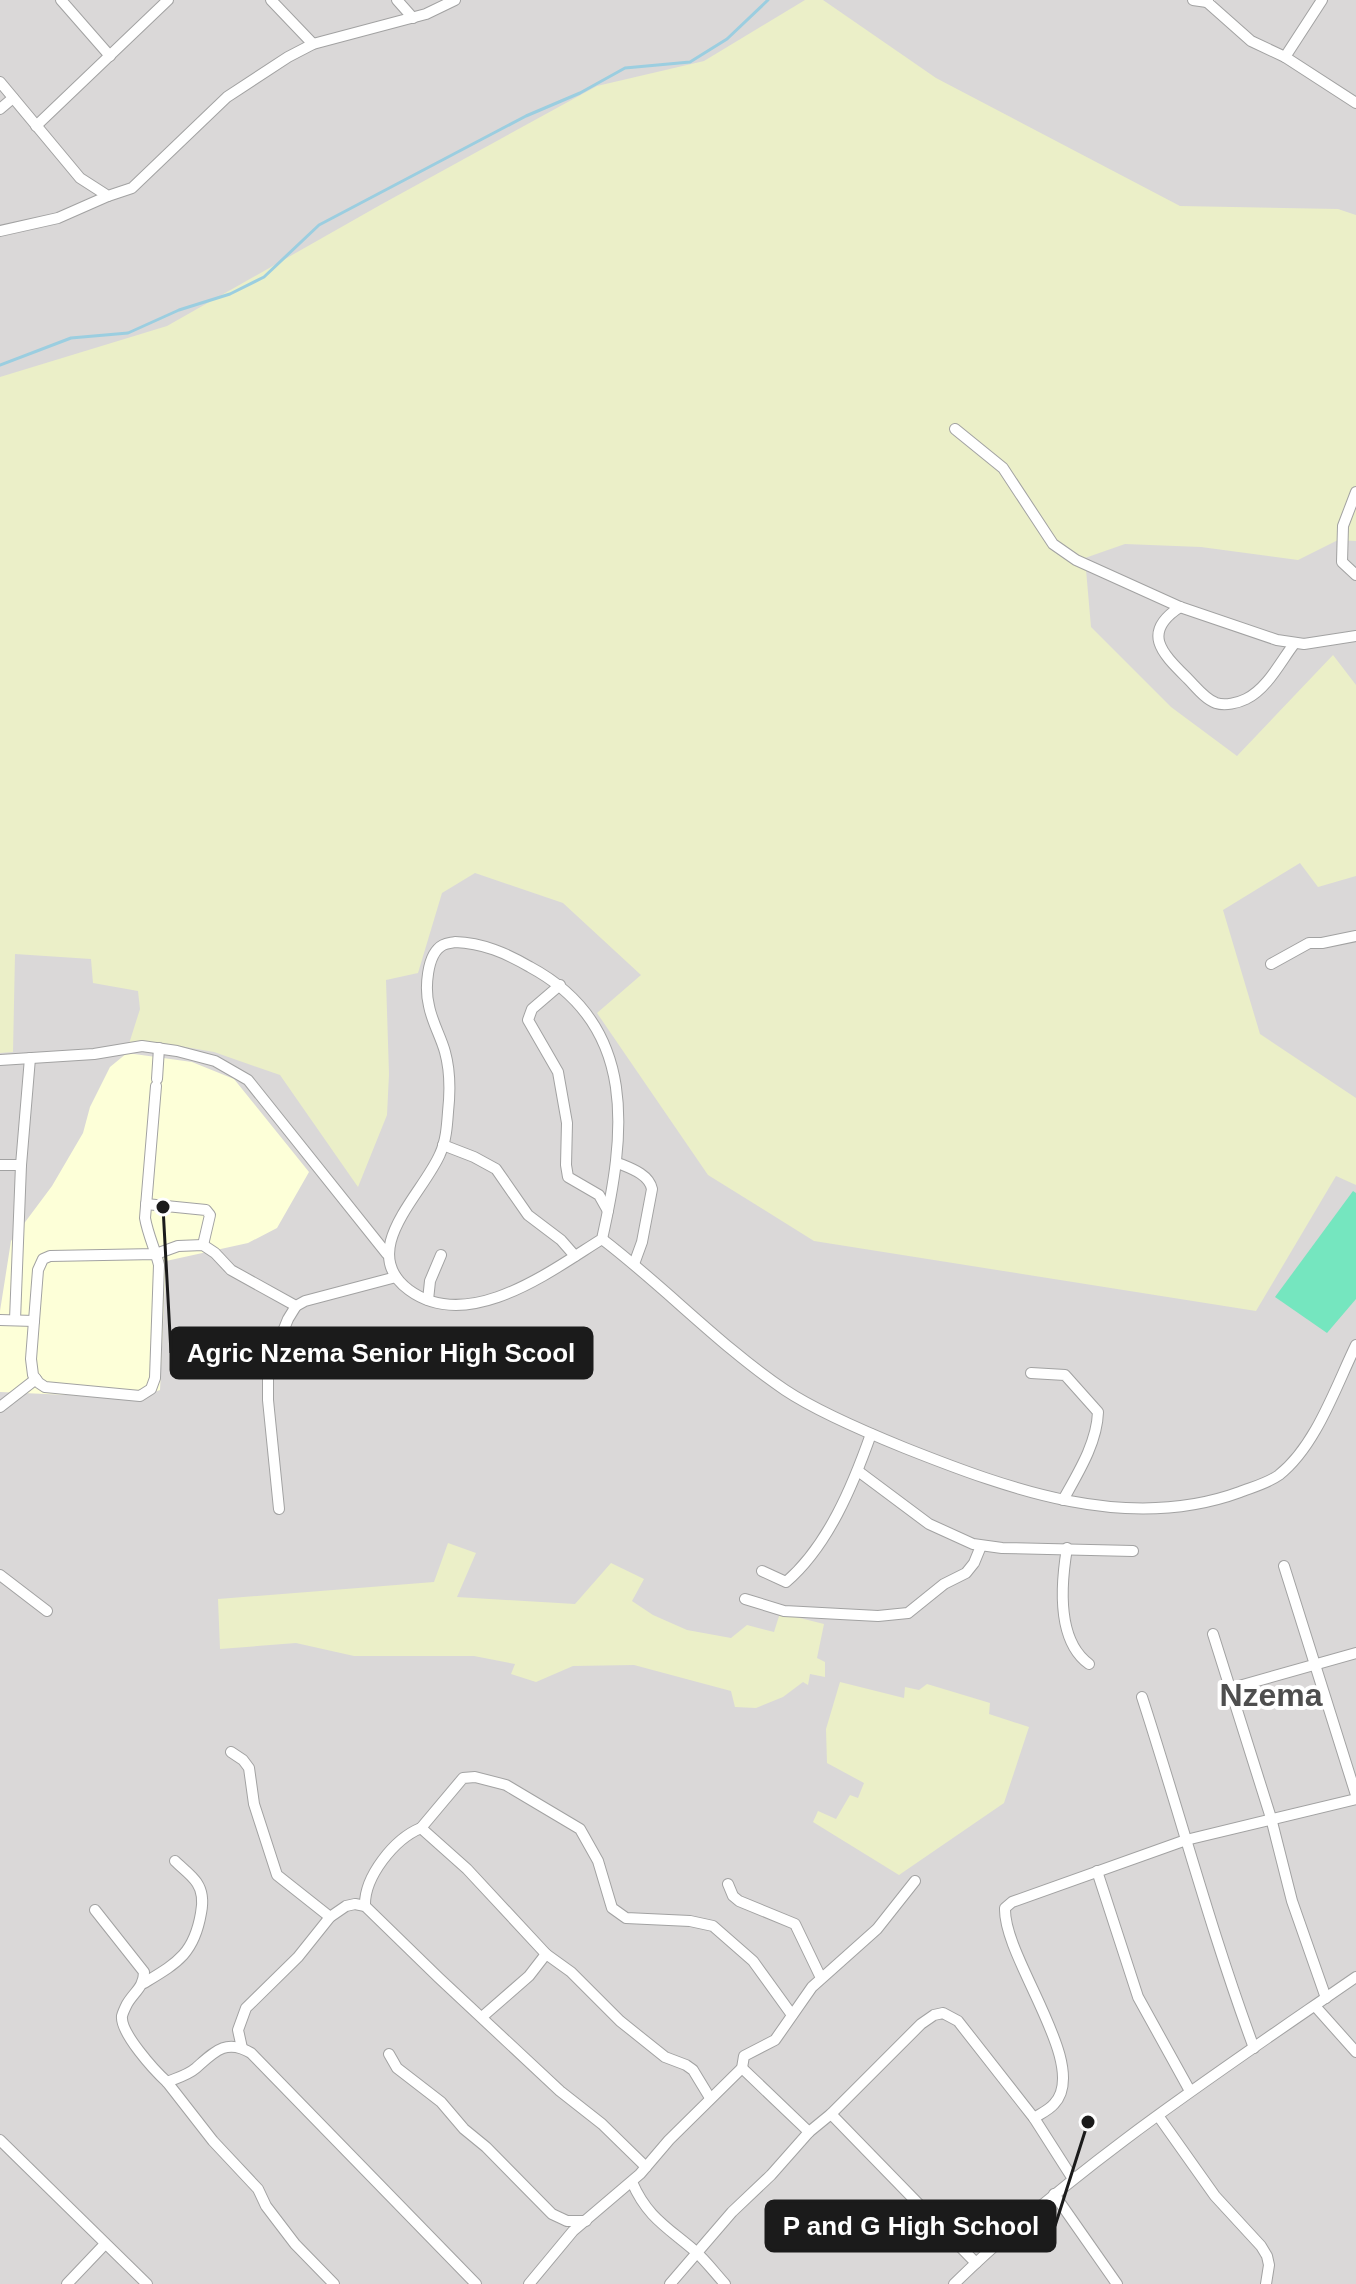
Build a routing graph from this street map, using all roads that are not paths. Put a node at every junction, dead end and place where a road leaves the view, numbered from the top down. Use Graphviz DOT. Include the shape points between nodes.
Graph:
graph roads {
  1 [pos="61,0"];
  2 [pos="168,0"];
  3 [pos="271,0"];
  4 [pos="397,0"];
  5 [pos="455,0"];
  6 [pos="1193,0"];
  7 [pos="1322,0"];
  8 [pos="1207,1"];
  9 [pos="413,18"];
  10 [pos="313,44"];
  11 [pos="110,56"];
  12 [pos="1285,57"];
  13 [pos="0,82"];
  14 [pos="13,98"];
  15 [pos="1356,103"];
  16 [pos="0,109"];
  17 [pos="36,126"];
  18 [pos="108,196"];
  19 [pos="0,231"];
  20 [pos="955,429"];
  21 [pos="1356,492"];
  22 [pos="1356,575"];
  23 [pos="1180,607"];
  24 [pos="1356,636"];
  25 [pos="1294,644"];
  26 [pos="1356,936"];
  27 [pos="1271,964"];
  28 [pos="560,985"];
  29 [pos="159,1048"];
  30 [pos="30,1058"];
  31 [pos="0,1060"];
  32 [pos="443,1145"];
  33 [pos="618,1163"];
  34 [pos="0,1165"];
  35 [pos="21,1165"];
  36 [pos="146,1204"];
  37 [pos="608,1211"];
  38 [pos="602,1239"];
  39 [pos="203,1245"];
  40 [pos="156,1254"];
  41 [pos="387,1254"];
  42 [pos="441,1255"];
  43 [pos="575,1256"];
  44 [pos="634,1264"];
  45 [pos="396,1277"];
  46 [pos="428,1300"];
  47 [pos="296,1306"];
  48 [pos="0,1320"];
  49 [pos="15,1320"];
  50 [pos="34,1321"];
  51 [pos="1356,1345"];
  52 [pos="1343,1371"];
  53 [pos="1031,1373"];
  54 [pos="1356,1373"];
  55 [pos="36,1379"];
  56 [pos="0,1407"];
  57 [pos="871,1434"];
  58 [pos="858,1471"];
  59 [pos="1063,1500"];
  60 [pos="279,1509"];
  61 [pos="981,1546"];
  62 [pos="1067,1548"];
  63 [pos="1133,1551"];
  64 [pos="1284,1566"];
  65 [pos="762,1571"];
  66 [pos="0,1575"];
  67 [pos="745,1599"];
  68 [pos="47,1611"];
  69 [pos="1213,1634"];
  70 [pos="1356,1653"];
  71 [pos="1089,1664"];
  72 [pos="1316,1665"];
  73 [pos="1232,1688"];
  74 [pos="1142,1697"];
  75 [pos="231,1752"];
  76 [pos="1356,1797"];
  77 [pos="1271,1818"];
  78 [pos="421,1828"];
  79 [pos="1186,1840"];
  80 [pos="175,1861"];
  81 [pos="1097,1871"];
  82 [pos="915,1881"];
  83 [pos="728,1884"];
  84 [pos="365,1906"];
  85 [pos="95,1910"];
  86 [pos="330,1917"];
  87 [pos="546,1954"];
  88 [pos="1356,1977"];
  89 [pos="821,1978"];
  90 [pos="144,1983"];
  91 [pos="1326,1998"];
  92 [pos="1315,2006"];
  93 [pos="792,2015"];
  94 [pos="482,2017"];
  95 [pos="242,2048"];
  96 [pos="1254,2048"];
  97 [pos="1356,2052"];
  98 [pos="389,2054"];
  99 [pos="742,2068"];
  100 [pos="167,2082"];
  101 [pos="1190,2091"];
  102 [pos="710,2098"];
  103 [pos="831,2114"];
  104 [pos="1159,2117"];
  105 [pos="1034,2118"];
  106 [pos="809,2132"];
  107 [pos="0,2140"];
  108 [pos="646,2167"];
  109 [pos="1073,2179"];
  110 [pos="632,2182"];
  111 [pos="1054,2194"];
  112 [pos="586,2221"];
  113 [pos="105,2244"];
  114 [pos="696,2252"];
  115 [pos="976,2263"];
  116 [pos="67,2284"];
  117 [pos="147,2284"];
  118 [pos="334,2284"];
  119 [pos="476,2284"];
  120 [pos="529,2284"];
  121 [pos="670,2284"];
  122 [pos="725,2284"];
  123 [pos="954,2284"];
  124 [pos="1117,2284"];
  125 [pos="1266,2284"];
  1 -- 11 [label="street"];
  2 -- 11 [label="street"];
  3 -- 10 [label="street"];
  4 -- 9 [label="street"];
  5 -- 9 [label="street"];
  6 -- 8 [label="street"];
  7 -- 12 [label="street"];
  8 -- 12 [label="street" via="1251,41"];
  9 -- 10 [label="street"];
  10 -- 18 [label="street" via="227,97 132,188"];
  11 -- 17 [label="street"];
  12 -- 15 [label="street"];
  13 -- 14 [label="street"];
  14 -- 16 [label="street"];
  14 -- 17 [label="street"];
  17 -- 18 [label="street" via="80,178"];
  18 -- 19 [label="street" via="58,218"];
  20 -- 23 [label="street" via="1003,468 1053,544 1076,560"];
  21 -- 22 [label="street" via="1343,526 1342,562"];
  23 -- 25 [label="street"];
  23 -- 25 [label="street" via="1160,628 1158,643 1208,699 1220,704 1248,699"];
  24 -- 25 [label="street"];
  26 -- 27 [label="street" via="1309,943"];
  28 -- 32 [label="street" via="503,952 474,943 442,945 433,955 428,1005 445,1053 449,1100"];
  28 -- 33 [label="street" via="606,1049 619,1105"];
  28 -- 37 [label="street" via="532,1009 528,1020 558,1072 567,1123 568,1177 599,1195"];
  29 -- 30 [label="street"];
  29 -- 36 [label="street"];
  29 -- 41 [label="street" via="215,1061 248,1080"];
  30 -- 31 [label="street"];
  30 -- 35 [label="street"];
  32 -- 41 [label="street"];
  32 -- 43 [label="street" via="496,1169 528,1215"];
  33 -- 37 [label="street"];
  33 -- 44 [label="street" via="651,1183"];
  34 -- 35 [label="street"];
  35 -- 49 [label="street"];
  36 -- 39 [label="street" via="206,1210 210,1215"];
  36 -- 40 [label="street"];
  37 -- 38 [label="street"];
  38 -- 43 [label="street"];
  38 -- 44 [label="street"];
  39 -- 40 [label="street"];
  39 -- 47 [label="street" via="231,1270"];
  40 -- 50 [label="street" via="43,1259"];
  40 -- 55 [label="street" via="151,1389 140,1396 45,1387"];
  41 -- 45 [label="street"];
  42 -- 46 [label="street"];
  43 -- 46 [label="street" via="523,1288 486,1303"];
  44 -- 57 [label="street" via="786,1391"];
  45 -- 46 [label="street"];
  45 -- 47 [label="street"];
  47 -- 60 [label="street" via="268,1368"];
  48 -- 49 [label="street"];
  49 -- 50 [label="street"];
  50 -- 55 [label="street" via="31,1359"];
  51 -- 52 [label="street"];
  52 -- 54 [label="street"];
  52 -- 59 [label="street" via="1306,1446 1276,1477 1226,1497 1142,1510"];
  53 -- 59 [label="street" via="1065,1375 1098,1412 1083,1463"];
  55 -- 56 [label="street"];
  57 -- 58 [label="street"];
  57 -- 59 [label="street" via="1006,1485"];
  58 -- 61 [label="street" via="929,1524"];
  58 -- 65 [label="street" via="797,1573 786,1582"];
  61 -- 62 [label="street"];
  61 -- 67 [label="street" via="966,1573 908,1613 784,1611"];
  62 -- 63 [label="street"];
  62 -- 71 [label="street" via="1064,1614 1077,1655"];
  64 -- 72 [label="street"];
  66 -- 68 [label="street"];
  69 -- 73 [label="street"];
  70 -- 72 [label="street"];
  72 -- 73 [label="street"];
  72 -- 76 [label="street"];
  73 -- 77 [label="street"];
  74 -- 79 [label="street"];
  75 -- 86 [label="street" via="249,1768 254,1804 277,1875"];
  76 -- 77 [label="street"];
  77 -- 79 [label="street"];
  77 -- 91 [label="street" via="1292,1901"];
  78 -- 84 [label="street" via="375,1871"];
  78 -- 87 [label="street"];
  78 -- 93 [label="street" via="463,1778 506,1785 580,1829 598,1861 612,1908 626,1918 713,1926 753,1961"];
  79 -- 81 [label="street"];
  79 -- 96 [label="street"];
  80 -- 90 [label="street" via="202,1893 196,1938 171,1967"];
  81 -- 101 [label="street" via="1138,1997"];
  81 -- 105 [label="street" via="1019,1897 1005,1908 1008,1937 1063,2065 1055,2104"];
  82 -- 89 [label="street" via="877,1929"];
  83 -- 89 [label="street" via="739,1901 795,1924"];
  84 -- 86 [label="street" via="346,1906"];
  84 -- 94 [label="street"];
  85 -- 90 [label="street" via="140,1965"];
  86 -- 95 [label="street" via="246,2008 238,2030"];
  87 -- 94 [label="street"];
  87 -- 102 [label="street" via="665,2057 693,2070"];
  88 -- 91 [label="street"];
  89 -- 93 [label="street"];
  90 -- 100 [label="street" via="128,2002 124,2027"];
  91 -- 92 [label="street"];
  92 -- 96 [label="street"];
  92 -- 97 [label="street"];
  93 -- 99 [label="street" via="775,2040 744,2056"];
  94 -- 108 [label="street"];
  95 -- 100 [label="street" via="219,2048 194,2070"];
  95 -- 119 [label="street"];
  96 -- 101 [label="street"];
  98 -- 112 [label="street" via="397,2068 441,2102 543,2207 567,2221"];
  99 -- 102 [label="street"];
  99 -- 106 [label="street"];
  100 -- 118 [label="street" via="258,2189 295,2244"];
  101 -- 104 [label="street"];
  102 -- 108 [label="street"];
  103 -- 105 [label="street" via="921,2024 943,2013 958,2021"];
  103 -- 106 [label="street"];
  103 -- 115 [label="street"];
  104 -- 109 [label="street"];
  104 -- 125 [label="street" via="1215,2196 1261,2246 1269,2265"];
  105 -- 109 [label="street"];
  106 -- 114 [label="street"];
  107 -- 113 [label="street"];
  108 -- 110 [label="street"];
  109 -- 111 [label="street"];
  110 -- 112 [label="street"];
  110 -- 114 [label="street" via="654,2219"];
  111 -- 115 [label="street"];
  111 -- 124 [label="street"];
  112 -- 120 [label="street"];
  113 -- 116 [label="street"];
  113 -- 117 [label="street"];
  114 -- 121 [label="street"];
  114 -- 122 [label="street"];
  115 -- 123 [label="street"];
}
